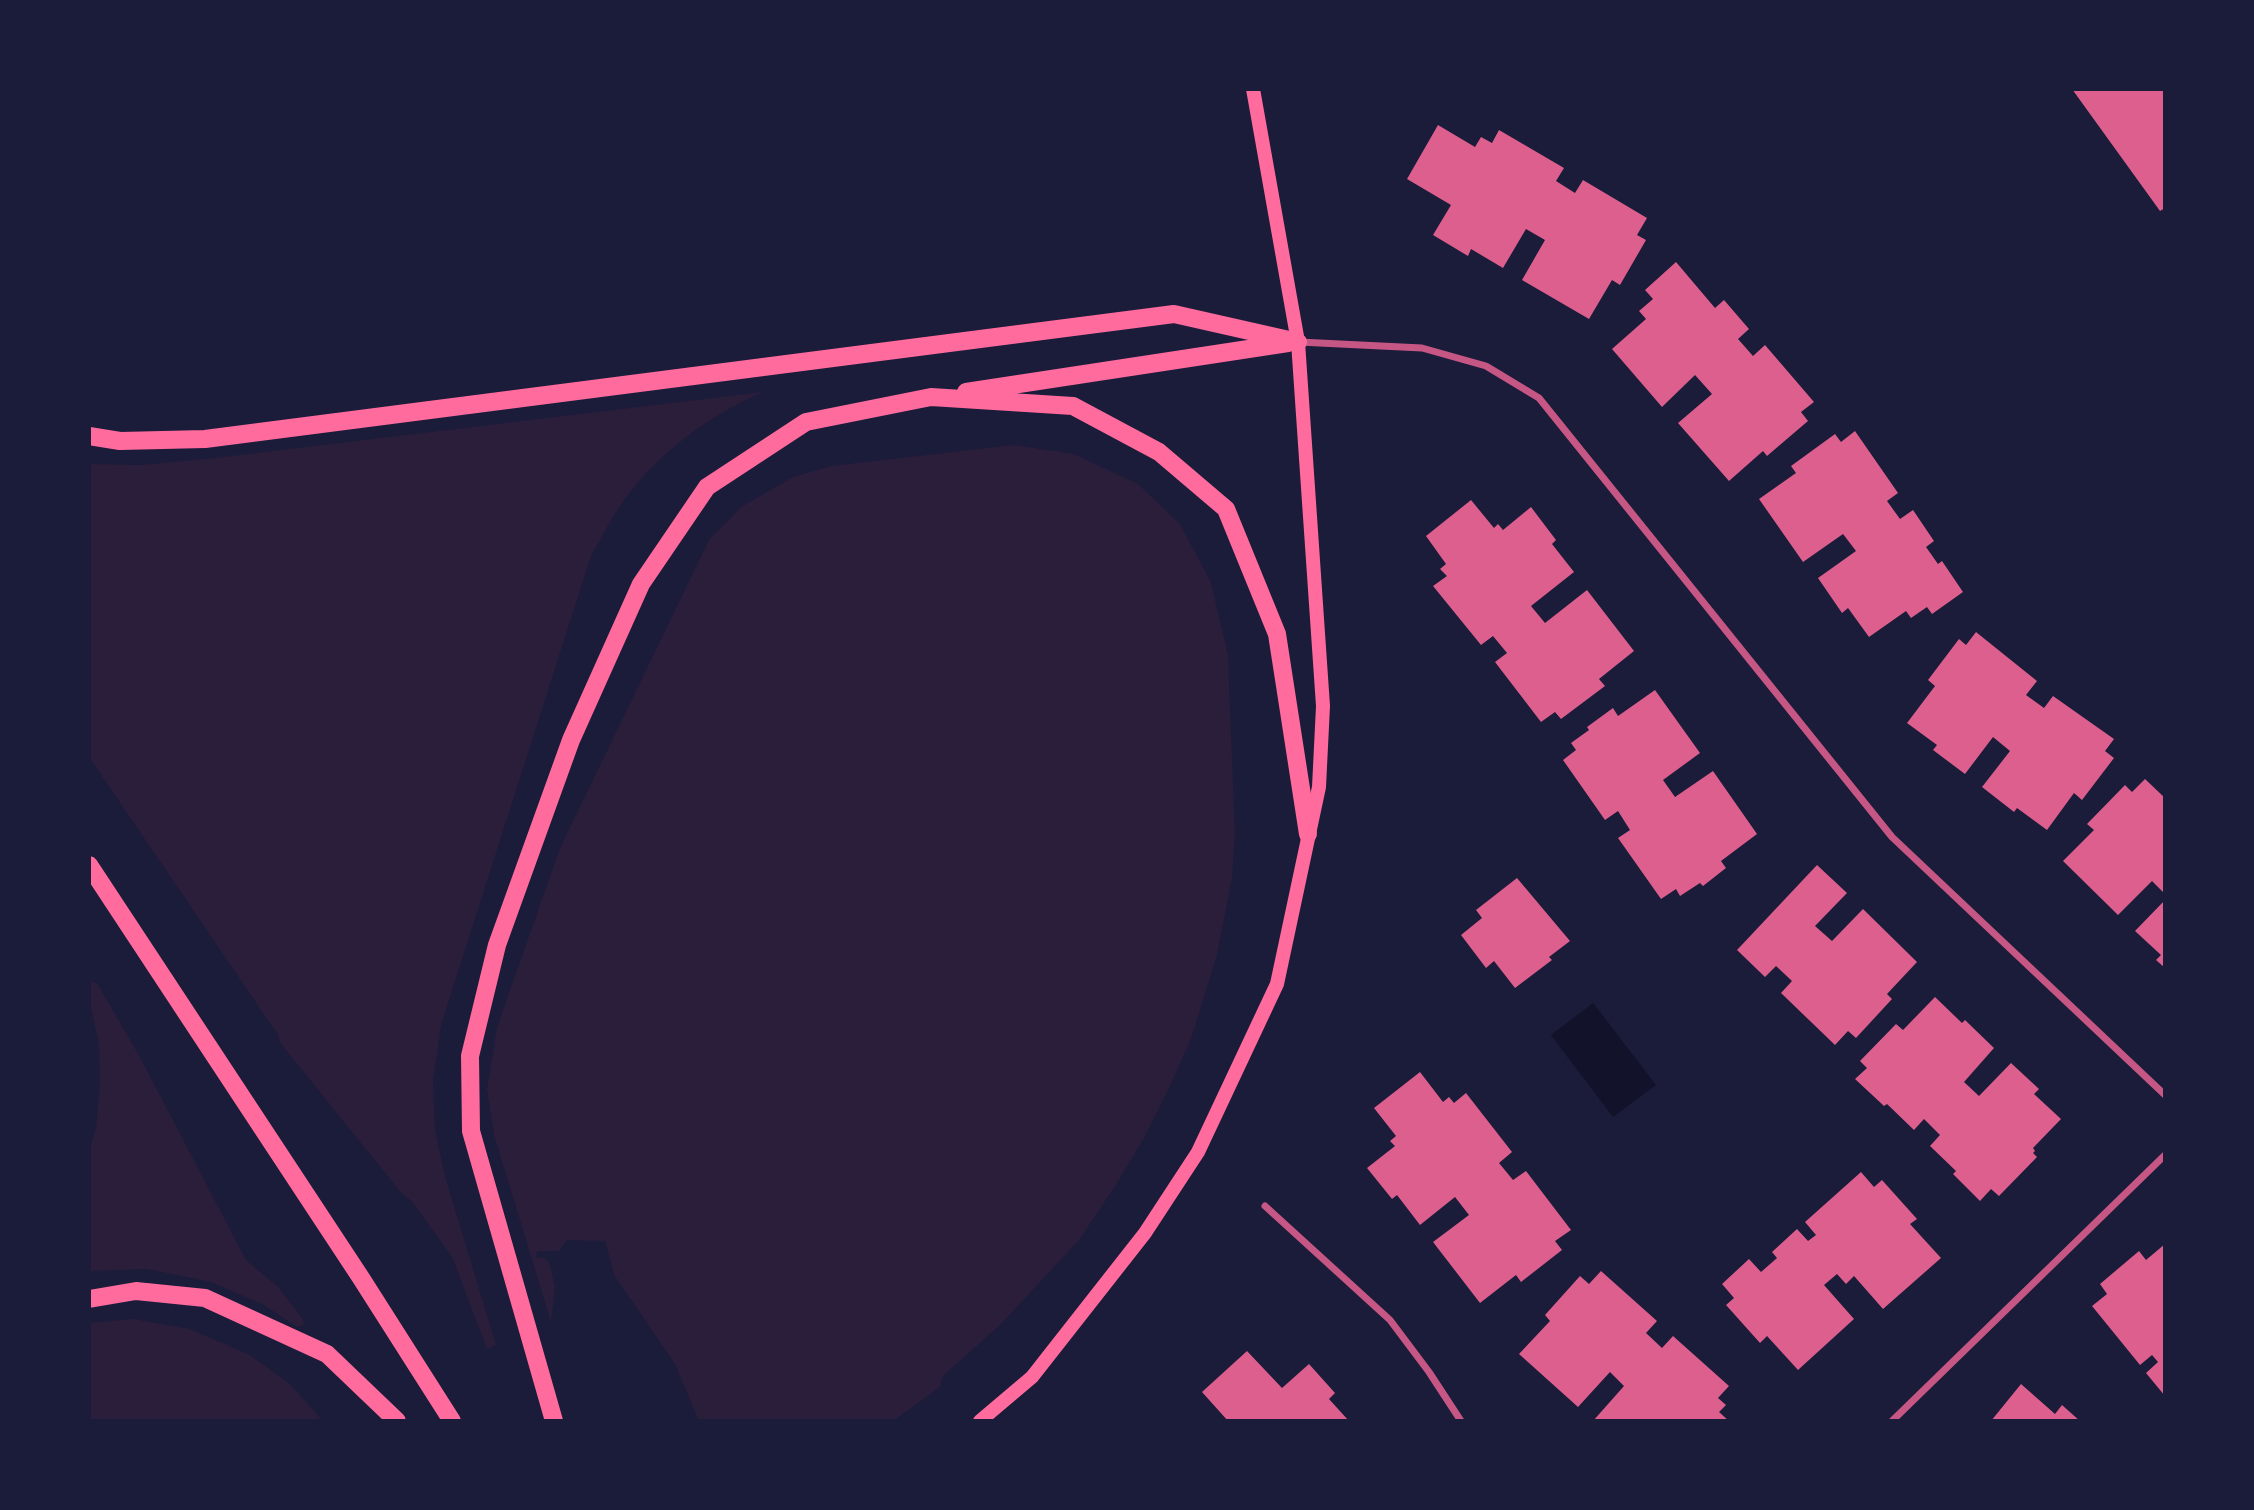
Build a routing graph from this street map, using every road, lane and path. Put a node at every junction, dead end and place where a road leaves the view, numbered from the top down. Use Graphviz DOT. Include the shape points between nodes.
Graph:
graph roads {
  1 [pos="1253,89"];
  2 [pos="1298,342"];
  3 [pos="931,397"];
  4 [pos="89,436"];
  5 [pos="1308,834"];
  6 [pos="89,865"];
  7 [pos="2165,1095"];
  8 [pos="2165,1155"];
  9 [pos="1265,1206"];
  10 [pos="89,1299"];
  11 [pos="397,1421"];
  12 [pos="452,1421"];
  13 [pos="554,1421"];
  14 [pos="980,1421"];
  15 [pos="1461,1421"];
  16 [pos="1892,1421"];
  1 -- 2 [label="main road"];
  2 -- 3 [label="main road"];
  2 -- 4 [label="main road" via="1174,314 205,439 120,441"];
  2 -- 5 [label="main road" via="1324,706 1319,787"];
  2 -- 7 [label="street" via="1422,348 1486,366 1539,398 1892,837"];
  3 -- 5 [label="main road" via="1073,406 1159,452 1226,509 1277,634"];
  3 -- 13 [label="main road" via="806,422 707,487 641,584 562,766 497,945 470,1056 471,1131"];
  5 -- 14 [label="main road" via="1277,984 1198,1152 1145,1233 1032,1377"];
  6 -- 12 [label="main road"];
  8 -- 16 [label="street"];
  9 -- 15 [label="street" via="1390,1320"];
  10 -- 11 [label="main road" via="136,1291 205,1298 327,1354"];
}
